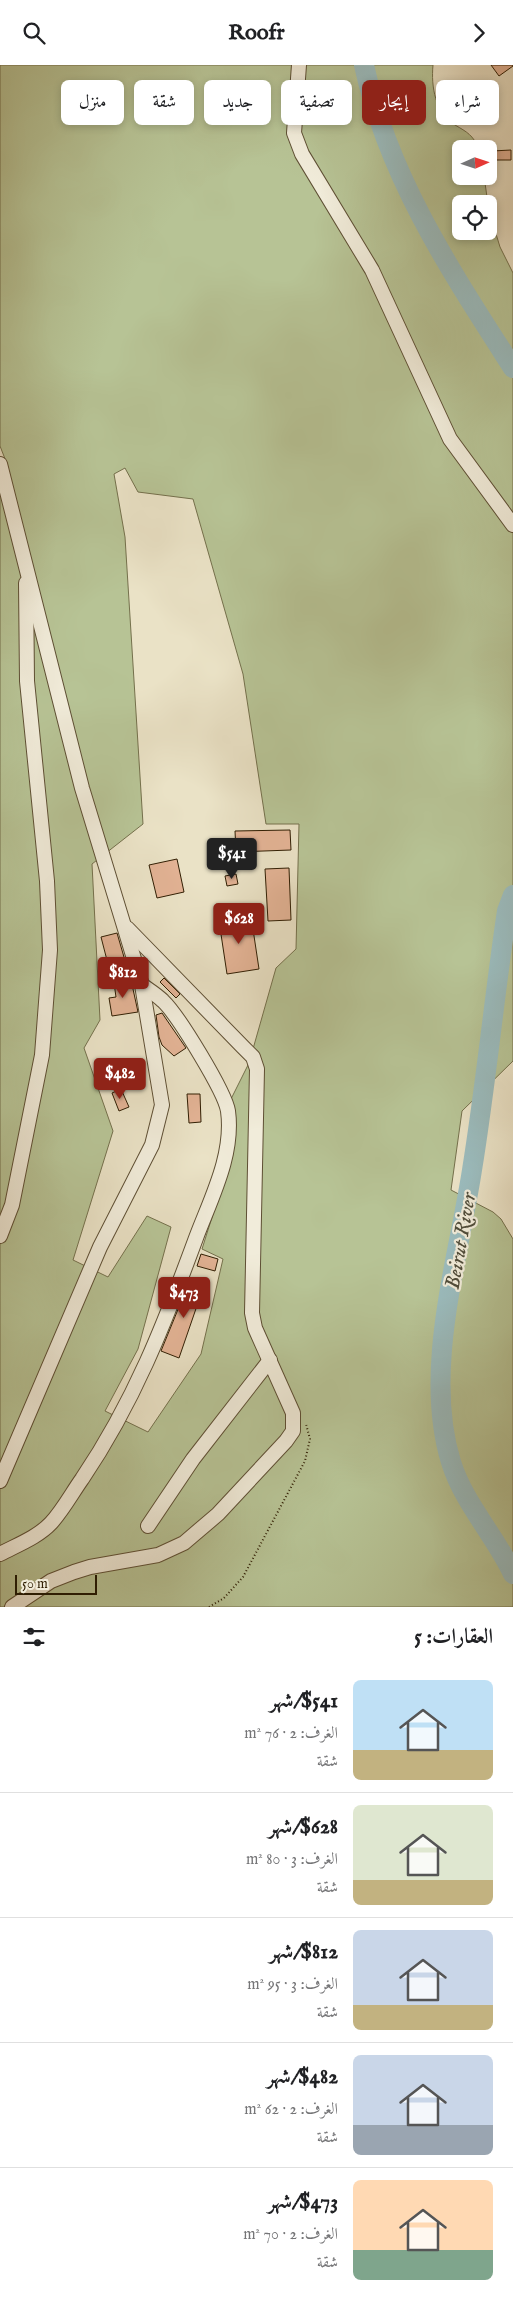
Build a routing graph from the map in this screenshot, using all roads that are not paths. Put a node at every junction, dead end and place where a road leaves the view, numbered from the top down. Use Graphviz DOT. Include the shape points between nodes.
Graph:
graph roads {
  1 [pos="299,65"];
  2 [pos="0,464"];
  3 [pos="513,525"];
  4 [pos="27,565"];
  5 [pos="125,925"];
  6 [pos="142,985"];
  7 [pos="0,1236"];
  8 [pos="270,1360"];
  9 [pos="0,1481"];
  10 [pos="148,1526"];
  11 [pos="0,1554"];
  12 [pos="12,1607"];
  1 -- 3 [label="street" via="294,133 302,154 372,270 450,439"];
  2 -- 4 [label="street"];
  4 -- 5 [label="street" via="82,788"];
  4 -- 7 [label="street" via="27,681 47,881 50,951 42,1055 12,1205"];
  5 -- 6 [label="street"];
  5 -- 8 [label="street" via="248,1052 257,1069 251,1299 255,1328"];
  6 -- 9 [label="street" via="162,1095 152,1145 100,1247"];
  6 -- 11 [label="street" via="164,1002 175,1016 220,1087 228,1109 229,1129 222,1166 164,1324 107,1442 51,1523"];
  8 -- 10 [label="street" via="194,1459"];
  8 -- 12 [label="street" via="292,1413 294,1431 218,1514 176,1548 143,1559 74,1572 51,1581"];
}
